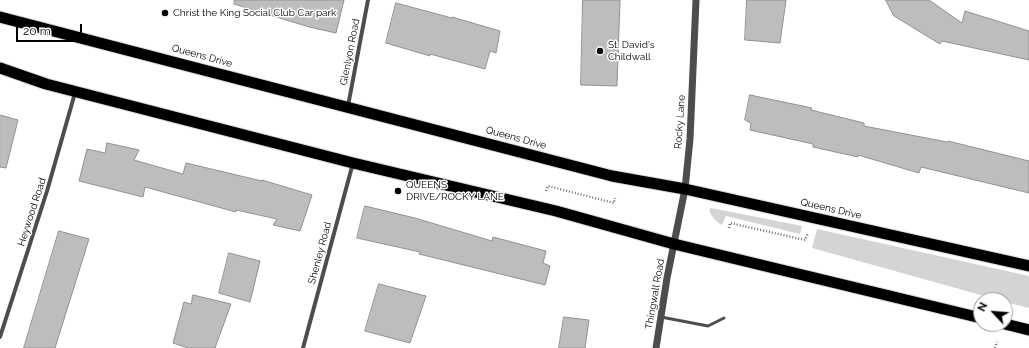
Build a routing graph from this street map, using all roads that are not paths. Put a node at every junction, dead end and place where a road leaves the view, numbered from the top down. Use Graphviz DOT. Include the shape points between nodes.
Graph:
graph roads {
  1 [pos="368,0"];
  2 [pos="696,0"];
  3 [pos="0,17"];
  4 [pos="0,68"];
  5 [pos="0,75"];
  6 [pos="46,84"];
  7 [pos="76,91"];
  8 [pos="348,107"];
  9 [pos="353,163"];
  10 [pos="685,189"];
  11 [pos="674,244"];
  12 [pos="1029,266"];
  13 [pos="973,316"];
  14 [pos="660,317"];
  15 [pos="724,318"];
  16 [pos="1013,326"];
  17 [pos="1029,330"];
  18 [pos="0,337"];
  19 [pos="303,348"];
  20 [pos="656,348"];
  1 -- 8 [label="street, Glenlyon Road"];
  2 -- 10 [label="street, Rocky Lane" via="690,139"];
  3 -- 8 [label="highway, Queens Drive"];
  4 -- 6 [label="highway"];
  5 -- 6 [label="highway"];
  6 -- 7 [label="highway"];
  7 -- 9 [label="highway"];
  7 -- 18 [label="street, Heywood Road"];
  8 -- 10 [label="highway, Queens Drive" via="612,176"];
  9 -- 11 [label="highway" via="556,211"];
  9 -- 19 [label="street, Shenley Road"];
  10 -- 11 [label="street, Rocky Lane"];
  10 -- 12 [label="highway, Queens Drive"];
  11 -- 13 [label="highway"];
  11 -- 14 [label="street, Thingwall Road"];
  14 -- 15 [label="lane" via="708,326"];
  14 -- 20 [label="street, Thingwall Road"];
  16 -- 17 [label="highway"];
}
